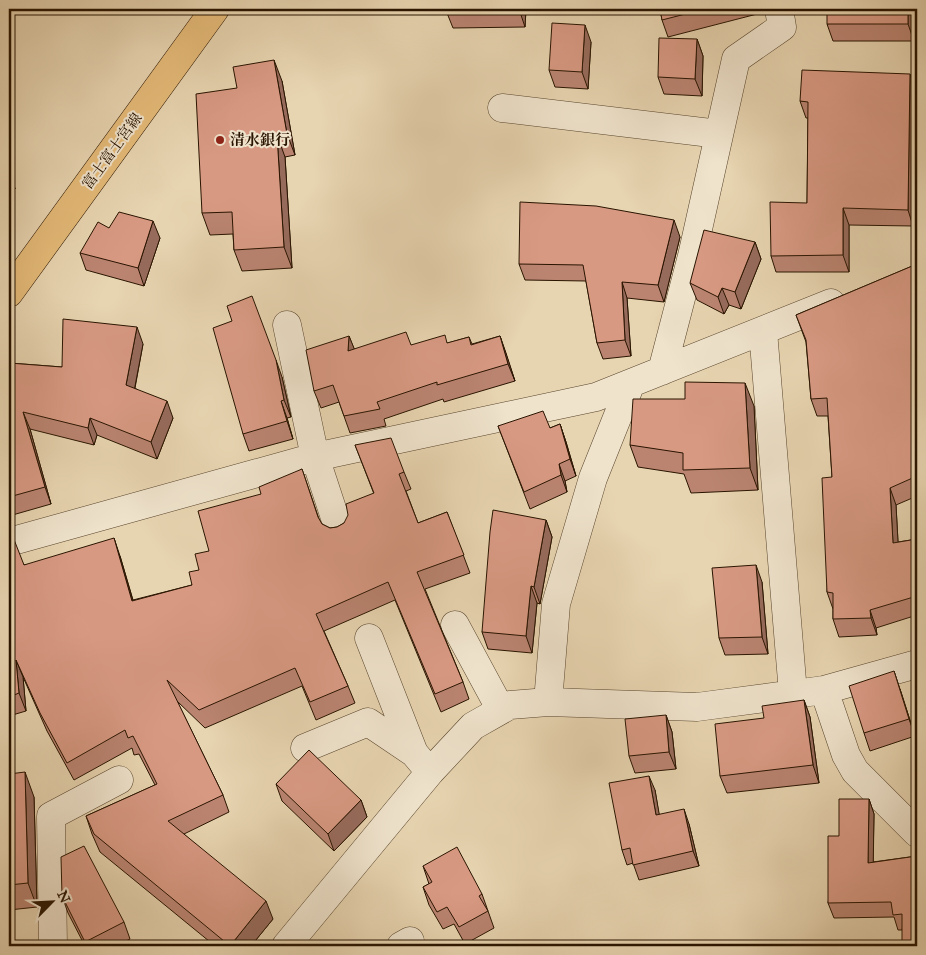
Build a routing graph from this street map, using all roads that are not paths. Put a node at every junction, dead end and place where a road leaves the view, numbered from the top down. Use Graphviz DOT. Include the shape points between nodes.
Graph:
graph roads {
  1 [pos="215,9"];
  2 [pos="779,9"];
  3 [pos="502,108"];
  4 [pos="720,134"];
  5 [pos="9,293"];
  6 [pos="853,294"];
  7 [pos="287,325"];
  8 [pos="763,331"];
  9 [pos="662,371"];
  10 [pos="631,383"];
  11 [pos="316,457"];
  12 [pos="339,530"];
  13 [pos="9,542"];
  14 [pos="455,625"];
  15 [pos="369,638"];
  16 [pos="917,664"];
  17 [pos="824,690"];
  18 [pos="794,693"];
  19 [pos="548,702"];
  20 [pos="501,710"];
  21 [pos="305,748"];
  22 [pos="422,762"];
  23 [pos="119,780"];
  24 [pos="917,833"];
  25 [pos="53,946"];
  26 [pos="286,946"];
  1 -- 5 [label="main road, 富士富士宮線"];
  2 -- 4 [label="street" via="782,27 736,59"];
  3 -- 4 [label="street"];
  4 -- 9 [label="street"];
  6 -- 8 [label="street"];
  7 -- 11 [label="street"];
  8 -- 9 [label="street"];
  8 -- 18 [label="street"];
  9 -- 10 [label="street"];
  10 -- 11 [label="street" via="596,397"];
  10 -- 19 [label="street" via="593,478 556,604"];
  11 -- 12 [label="street"];
  11 -- 13 [label="street"];
  14 -- 20 [label="street"];
  15 -- 22 [label="street"];
  16 -- 17 [label="street"];
  17 -- 18 [label="street"];
  17 -- 24 [label="street" via="846,755 855,771"];
  18 -- 19 [label="street" via="697,707"];
  19 -- 20 [label="street" via="510,705"];
  20 -- 22 [label="street"];
  21 -- 22 [label="street" via="368,722"];
  22 -- 26 [label="street"];
  23 -- 25 [label="street" via="51,816"];
}
